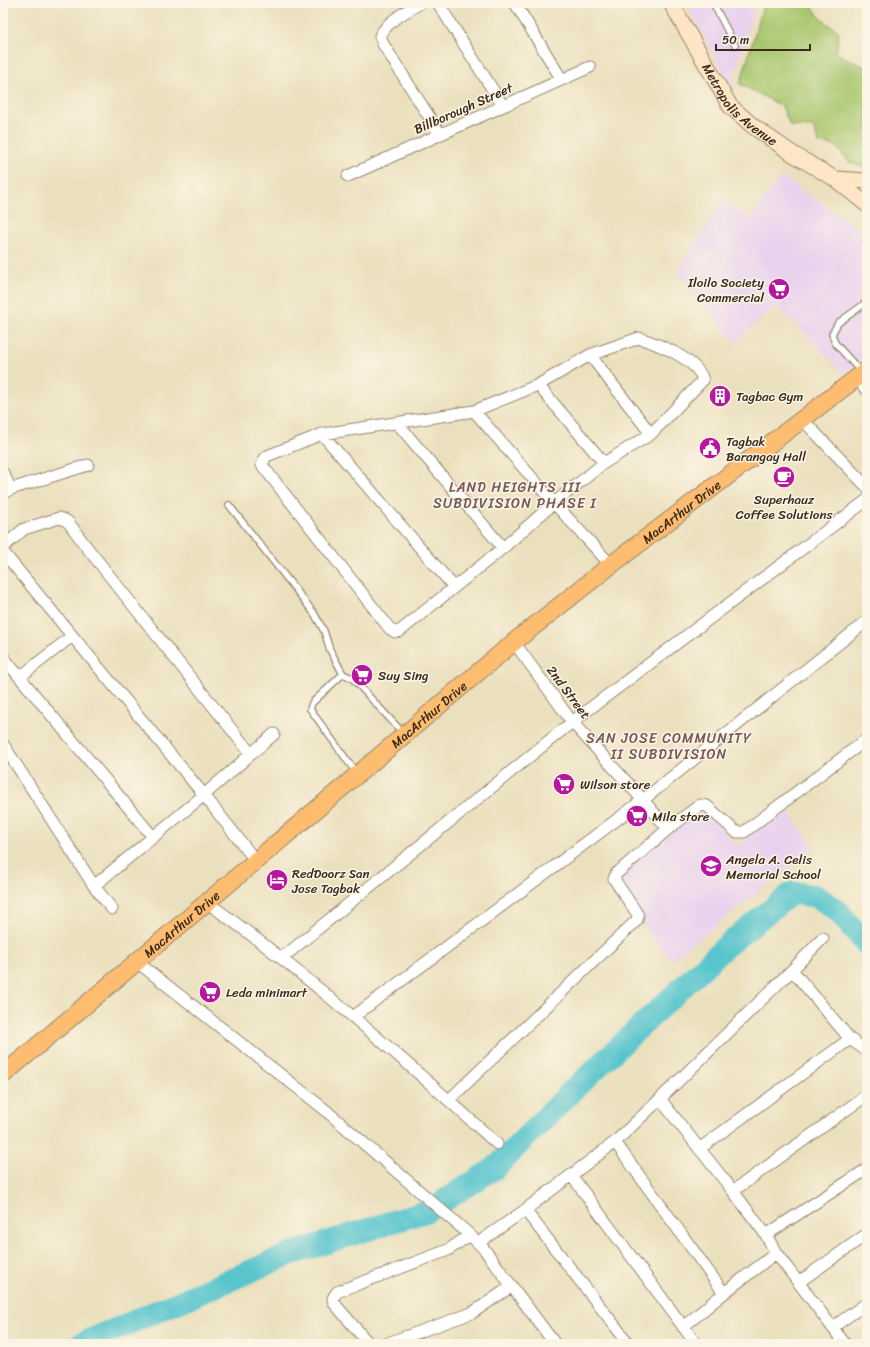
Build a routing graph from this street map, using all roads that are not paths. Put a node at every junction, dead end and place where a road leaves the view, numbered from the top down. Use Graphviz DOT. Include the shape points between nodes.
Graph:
graph roads {
  1 [pos="420,3"];
  2 [pos="438,3"];
  3 [pos="515,3"];
  4 [pos="671,3"];
  5 [pos="713,3"];
  6 [pos="735,45"];
  7 [pos="590,67"];
  8 [pos="562,80"];
  9 [pos="504,106"];
  10 [pos="440,134"];
  11 [pos="348,176"];
  12 [pos="835,179"];
  13 [pos="867,181"];
  14 [pos="867,205"];
  15 [pos="867,302"];
  16 [pos="590,355"];
  17 [pos="863,378"];
  18 [pos="538,385"];
  19 [pos="474,411"];
  20 [pos="802,419"];
  21 [pos="397,423"];
  22 [pos="322,434"];
  23 [pos="651,434"];
  24 [pos="604,463"];
  25 [pos="88,465"];
  26 [pos="3,473"];
  27 [pos="867,487"];
  28 [pos="7,491"];
  29 [pos="867,500"];
  30 [pos="554,503"];
  31 [pos="229,505"];
  32 [pos="3,547"];
  33 [pos="503,548"];
  34 [pos="3,552"];
  35 [pos="611,565"];
  36 [pos="454,587"];
  37 [pos="867,621"];
  38 [pos="72,636"];
  39 [pos="514,642"];
  40 [pos="3,657"];
  41 [pos="343,674"];
  42 [pos="20,677"];
  43 [pos="572,722"];
  44 [pos="274,734"];
  45 [pos="405,735"];
  46 [pos="867,739"];
  47 [pos="3,744"];
  48 [pos="251,754"];
  49 [pos="357,775"];
  50 [pos="204,795"];
  51 [pos="643,800"];
  52 [pos="668,829"];
  53 [pos="153,838"];
  54 [pos="254,860"];
  55 [pos="94,886"];
  56 [pos="207,902"];
  57 [pos="112,910"];
  58 [pos="824,938"];
  59 [pos="282,958"];
  60 [pos="136,960"];
  61 [pos="792,970"];
  62 [pos="353,1017"];
  63 [pos="850,1039"];
  64 [pos="867,1051"];
  65 [pos="3,1074"];
  66 [pos="867,1095"];
  67 [pos="660,1099"];
  68 [pos="449,1100"];
  69 [pos="615,1142"];
  70 [pos="497,1144"];
  71 [pos="699,1149"];
  72 [pos="867,1168"];
  73 [pos="570,1175"];
  74 [pos="733,1191"];
  75 [pos="525,1210"];
  76 [pos="867,1234"];
  77 [pos="766,1235"];
  78 [pos="474,1239"];
  79 [pos="776,1253"];
  80 [pos="799,1282"];
  81 [pos="512,1286"];
  82 [pos="724,1292"];
  83 [pos="867,1303"];
  84 [pos="683,1327"];
  85 [pos="833,1327"];
  86 [pos="550,1342"];
  87 [pos="369,1344"];
  88 [pos="385,1344"];
  89 [pos="629,1344"];
  90 [pos="696,1344"];
  91 [pos="845,1344"];
  1 -- 10 [label="street" via="392,21 380,36"];
  2 -- 9 [label="street"];
  3 -- 8 [label="street"];
  4 -- 12 [label="main road, Metropolis Avenue" via="730,106 793,154"];
  5 -- 6 [label="lane"];
  7 -- 8 [label="street, Billborough Street"];
  8 -- 9 [label="street, Billborough Street"];
  9 -- 10 [label="street, Billborough Street"];
  10 -- 11 [label="street, Billborough Street"];
  12 -- 13 [label="main road, Metropolis Avenue"];
  12 -- 14 [label="main road, Metropolis Avenue"];
  15 -- 17 [label="lane" via="838,323 832,334 835,343"];
  16 -- 18 [label="street"];
  16 -- 23 [label="street"];
  16 -- 23 [label="street" via="639,338 661,345 690,362 702,375 703,380"];
  17 -- 20 [label="main road, MacArthur Drive"];
  18 -- 19 [label="street"];
  18 -- 24 [label="street"];
  19 -- 21 [label="street"];
  19 -- 30 [label="street"];
  20 -- 27 [label="street"];
  20 -- 35 [label="main road, MacArthur Drive"];
  21 -- 22 [label="street"];
  21 -- 33 [label="street"];
  22 -- 36 [label="street"];
  22 -- 36 [label="street" via="267,456 262,465 390,629 400,631"];
  23 -- 24 [label="street"];
  24 -- 30 [label="street"];
  25 -- 28 [label="street"];
  26 -- 28 [label="street"];
  29 -- 43 [label="street"];
  30 -- 33 [label="street"];
  30 -- 35 [label="street"];
  31 -- 41 [label="lane" via="314,613"];
  32 -- 48 [label="street" via="24,529 59,518 69,523"];
  33 -- 36 [label="street"];
  34 -- 38 [label="street"];
  35 -- 39 [label="main road, MacArthur Drive"];
  37 -- 51 [label="street"];
  38 -- 42 [label="street"];
  38 -- 50 [label="street"];
  39 -- 43 [label="street, 2nd Street"];
  39 -- 45 [label="main road, MacArthur Drive"];
  40 -- 42 [label="street"];
  41 -- 45 [label="lane" via="352,678"];
  41 -- 49 [label="lane" via="312,703 310,709"];
  42 -- 53 [label="street"];
  43 -- 51 [label="street, 2nd Street"];
  43 -- 59 [label="street"];
  44 -- 48 [label="street"];
  45 -- 49 [label="main road, MacArthur Drive"];
  46 -- 52 [label="street" via="744,832 736,832 704,805 700,805"];
  47 -- 55 [label="street"];
  48 -- 50 [label="street"];
  49 -- 54 [label="main road, MacArthur Drive"];
  50 -- 53 [label="street"];
  50 -- 54 [label="street"];
  51 -- 52 [label="street, 2nd Street"];
  51 -- 62 [label="street"];
  52 -- 68 [label="street" via="615,876 614,879 638,915 637,920"];
  53 -- 55 [label="street"];
  54 -- 56 [label="main road, MacArthur Drive"];
  55 -- 57 [label="street"];
  56 -- 59 [label="street"];
  56 -- 60 [label="main road, MacArthur Drive"];
  58 -- 61 [label="street"];
  59 -- 62 [label="street"];
  60 -- 65 [label="main road, MacArthur Drive"];
  60 -- 78 [label="street" via="323,1108"];
  61 -- 63 [label="street"];
  61 -- 67 [label="street"];
  62 -- 68 [label="street"];
  63 -- 64 [label="street"];
  63 -- 71 [label="street"];
  66 -- 74 [label="street"];
  67 -- 69 [label="street"];
  67 -- 71 [label="street"];
  68 -- 70 [label="street"];
  69 -- 73 [label="street"];
  69 -- 82 [label="street"];
  71 -- 74 [label="street"];
  72 -- 77 [label="street"];
  73 -- 75 [label="street"];
  73 -- 84 [label="street"];
  74 -- 77 [label="street"];
  75 -- 78 [label="street"];
  75 -- 89 [label="street"];
  76 -- 80 [label="street"];
  77 -- 79 [label="street"];
  78 -- 81 [label="street"];
  78 -- 87 [label="street" via="337,1292 333,1298 334,1303"];
  79 -- 80 [label="street"];
  79 -- 82 [label="street"];
  80 -- 85 [label="street"];
  81 -- 86 [label="street"];
  81 -- 88 [label="street" via="472,1313"];
  82 -- 84 [label="street"];
  83 -- 85 [label="street"];
  84 -- 90 [label="street"];
  85 -- 91 [label="street"];
}
